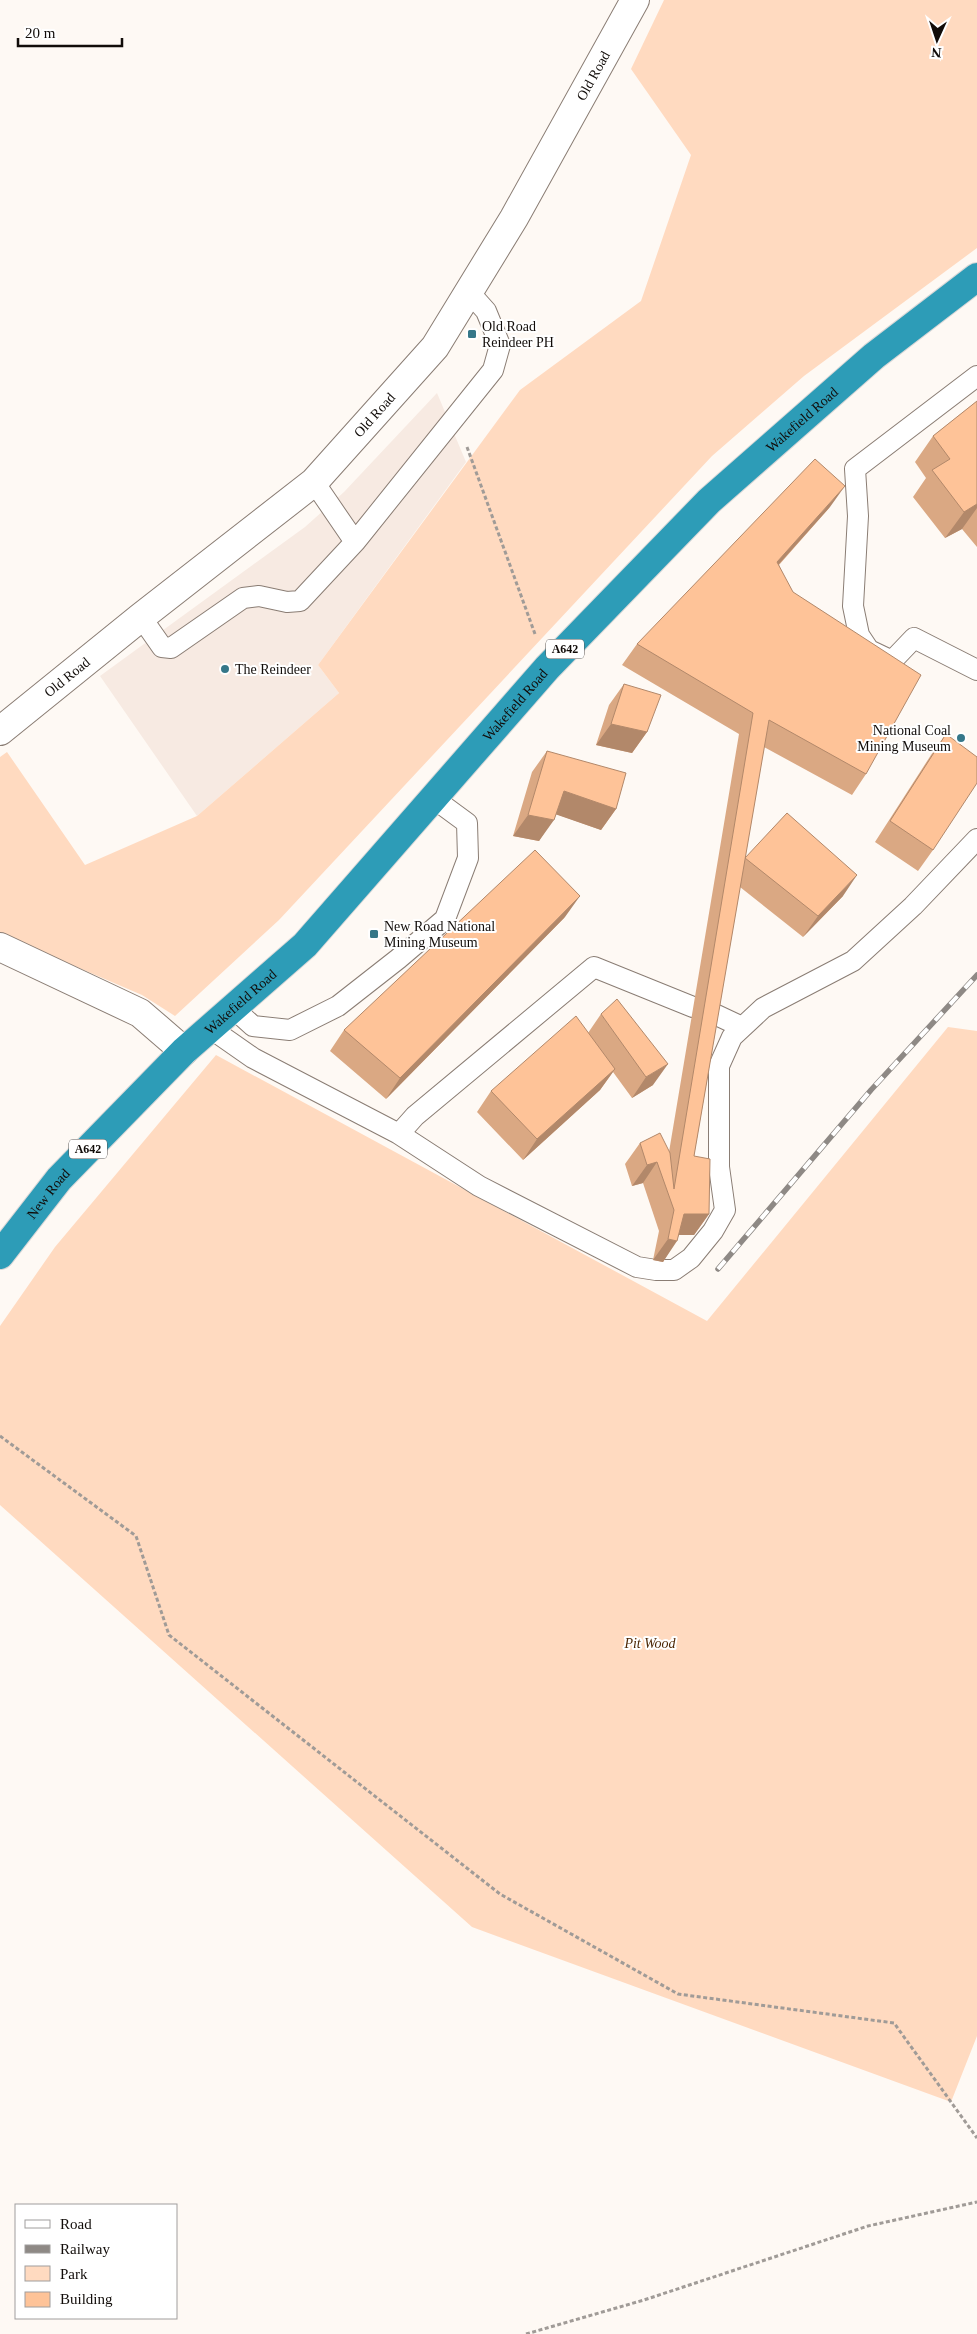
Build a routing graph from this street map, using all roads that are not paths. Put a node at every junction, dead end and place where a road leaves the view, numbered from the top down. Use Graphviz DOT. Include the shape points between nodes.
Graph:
graph roads {
  1 [pos="636,0"];
  2 [pos="977,277"];
  3 [pos="469,292"];
  4 [pos="977,376"];
  5 [pos="314,482"];
  6 [pos="355,542"];
  7 [pos="141,617"];
  8 [pos="977,670"];
  9 [pos="0,732"];
  10 [pos="433,798"];
  11 [pos="977,839"];
  12 [pos="0,947"];
  13 [pos="234,1008"];
  14 [pos="742,1027"];
  15 [pos="210,1028"];
  16 [pos="184,1051"];
  17 [pos="398,1134"];
  18 [pos="0,1255"];
  1 -- 3 [label="street, Old Road"];
  2 -- 10 [label="highway, Wakefield Road / A642" via="874,356 709,501 547,668"];
  3 -- 5 [label="street, Old Road" via="435,347"];
  3 -- 6 [label="lane" via="486,311 500,346 493,370"];
  4 -- 8 [label="lane" via="855,469 858,516 853,606 859,635 869,650 892,661 914,638"];
  5 -- 6 [label="lane"];
  5 -- 7 [label="street, Old Road"];
  6 -- 7 [label="lane" via="300,601 287,602 259,596 243,598 171,648 162,647"];
  7 -- 9 [label="street, Old Road"];
  10 -- 13 [label="highway, Wakefield Road / A642" via="305,945"];
  10 -- 13 [label="lane" via="468,823 468,858 445,919 338,1006 290,1030 253,1026"];
  11 -- 14 [label="lane" via="914,906 853,961 763,1008"];
  12 -- 16 [label="street" via="140,1013"];
  13 -- 15 [label="highway, Wakefield Road / A642"];
  14 -- 17 [label="lane" via="594,967 414,1116"];
  14 -- 17 [label="lane" via="732,1037 719,1066 719,1167 725,1210 691,1258 674,1270 637,1267 479,1186"];
  15 -- 16 [label="highway, Wakefield Road / A642"];
  15 -- 17 [label="lane" via="253,1058"];
  16 -- 18 [label="highway, New Road / A642" via="59,1179"];
}
